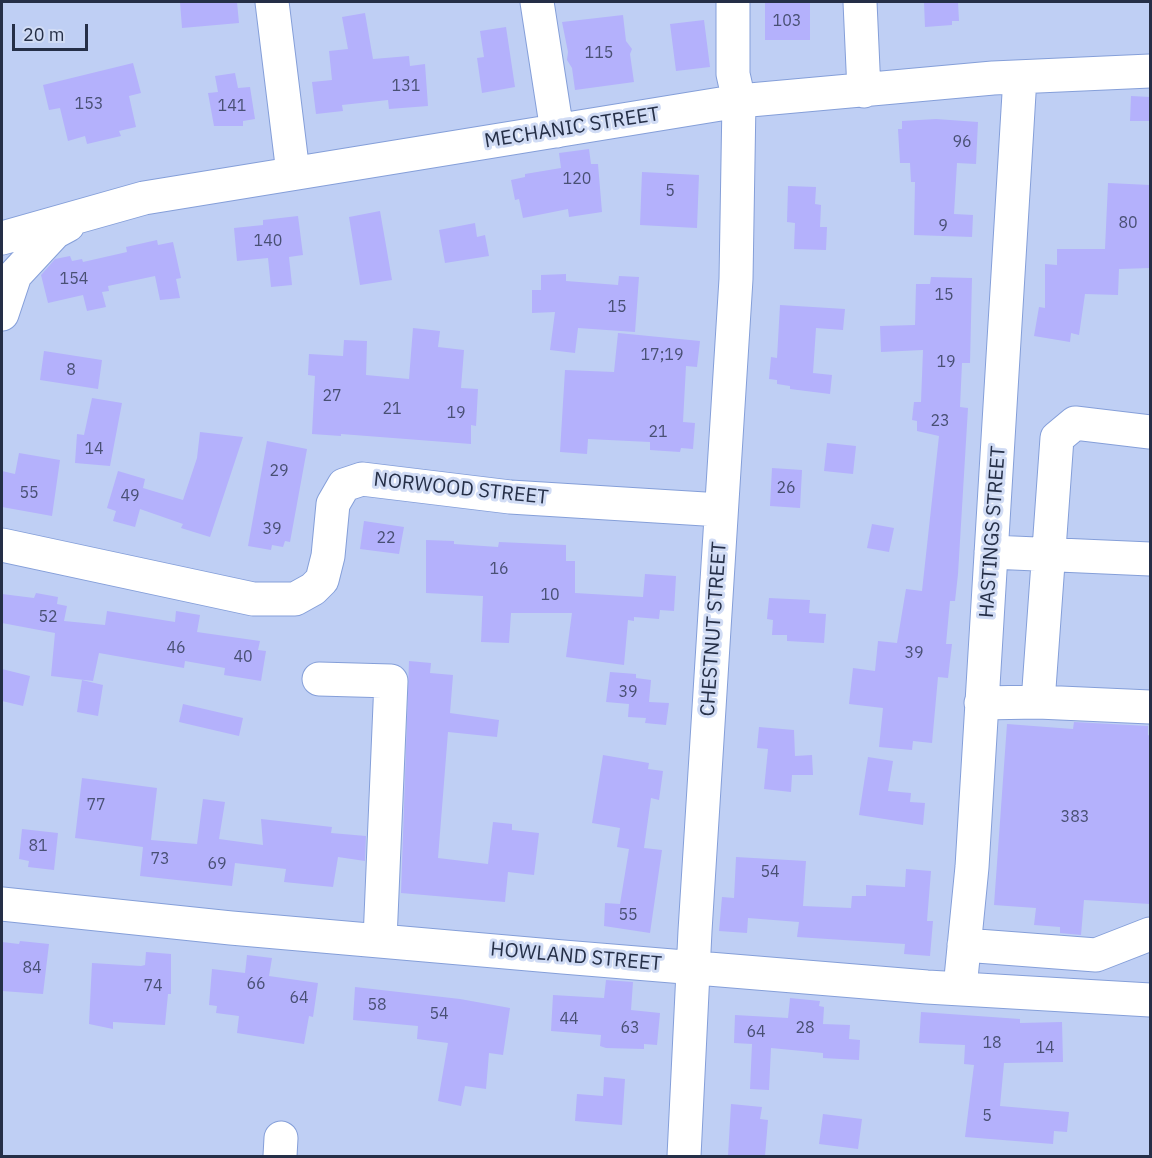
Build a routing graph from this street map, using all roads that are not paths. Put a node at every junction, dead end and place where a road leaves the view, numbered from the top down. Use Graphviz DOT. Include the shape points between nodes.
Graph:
graph roads {
  1 [pos="272,2"];
  2 [pos="537,2"];
  3 [pos="733,2"];
  4 [pos="860,2"];
  5 [pos="1150,71"];
  6 [pos="1020,77"];
  7 [pos="864,92"];
  8 [pos="740,101"];
  9 [pos="557,131"];
  10 [pos="293,173"];
  11 [pos="92,213"];
  12 [pos="2,238"];
  13 [pos="2,314"];
  14 [pos="1150,432"];
  15 [pos="721,510"];
  16 [pos="2,545"];
  17 [pos="991,552"];
  18 [pos="1048,555"];
  19 [pos="1150,560"];
  20 [pos="319,679"];
  21 [pos="1038,702"];
  22 [pos="981,704"];
  23 [pos="1150,707"];
  24 [pos="2,903"];
  25 [pos="1150,934"];
  26 [pos="380,940"];
  27 [pos="964,945"];
  28 [pos="693,966"];
  29 [pos="960,988"];
  30 [pos="1150,1000"];
  31 [pos="684,1156"];
  1 -- 10 [label="street"];
  2 -- 9 [label="street"];
  3 -- 8 [label="street, CHESTNUT STREET" via="733,74"];
  4 -- 7 [label="street"];
  5 -- 6 [label="street, MECHANIC STREET"];
  6 -- 7 [label="street, MECHANIC STREET"];
  6 -- 17 [label="street, HASTINGS STREET"];
  7 -- 8 [label="street, MECHANIC STREET"];
  8 -- 9 [label="street, MECHANIC STREET"];
  8 -- 15 [label="street, CHESTNUT STREET" via="736,279"];
  9 -- 10 [label="street, MECHANIC STREET"];
  10 -- 11 [label="street, MECHANIC STREET" via="144,198"];
  11 -- 12 [label="street, MECHANIC STREET"];
  11 -- 13 [label="street" via="54,232 29,257 15,275"];
  14 -- 18 [label="street" via="1075,423 1057,438"];
  15 -- 16 [label="street, NORWOOD STREET" via="510,497 362,479 344,484 333,504 322,580 295,599 253,598"];
  15 -- 28 [label="street, CHESTNUT STREET"];
  17 -- 18 [label="street"];
  17 -- 22 [label="street, HASTINGS STREET"];
  18 -- 19 [label="street"];
  18 -- 21 [label="street"];
  20 -- 26 [label="street" via="391,681"];
  21 -- 22 [label="street"];
  21 -- 23 [label="street"];
  22 -- 27 [label="street, HASTINGS STREET"];
  24 -- 26 [label="street, HOWLAND STREET"];
  25 -- 27 [label="street" via="1096,955"];
  26 -- 28 [label="street, HOWLAND STREET"];
  27 -- 29 [label="street, HASTINGS STREET"];
  28 -- 29 [label="street, HOWLAND STREET"];
  28 -- 31 [label="street, CHESTNUT STREET"];
  29 -- 30 [label="street, HOWLAND STREET"];
}
